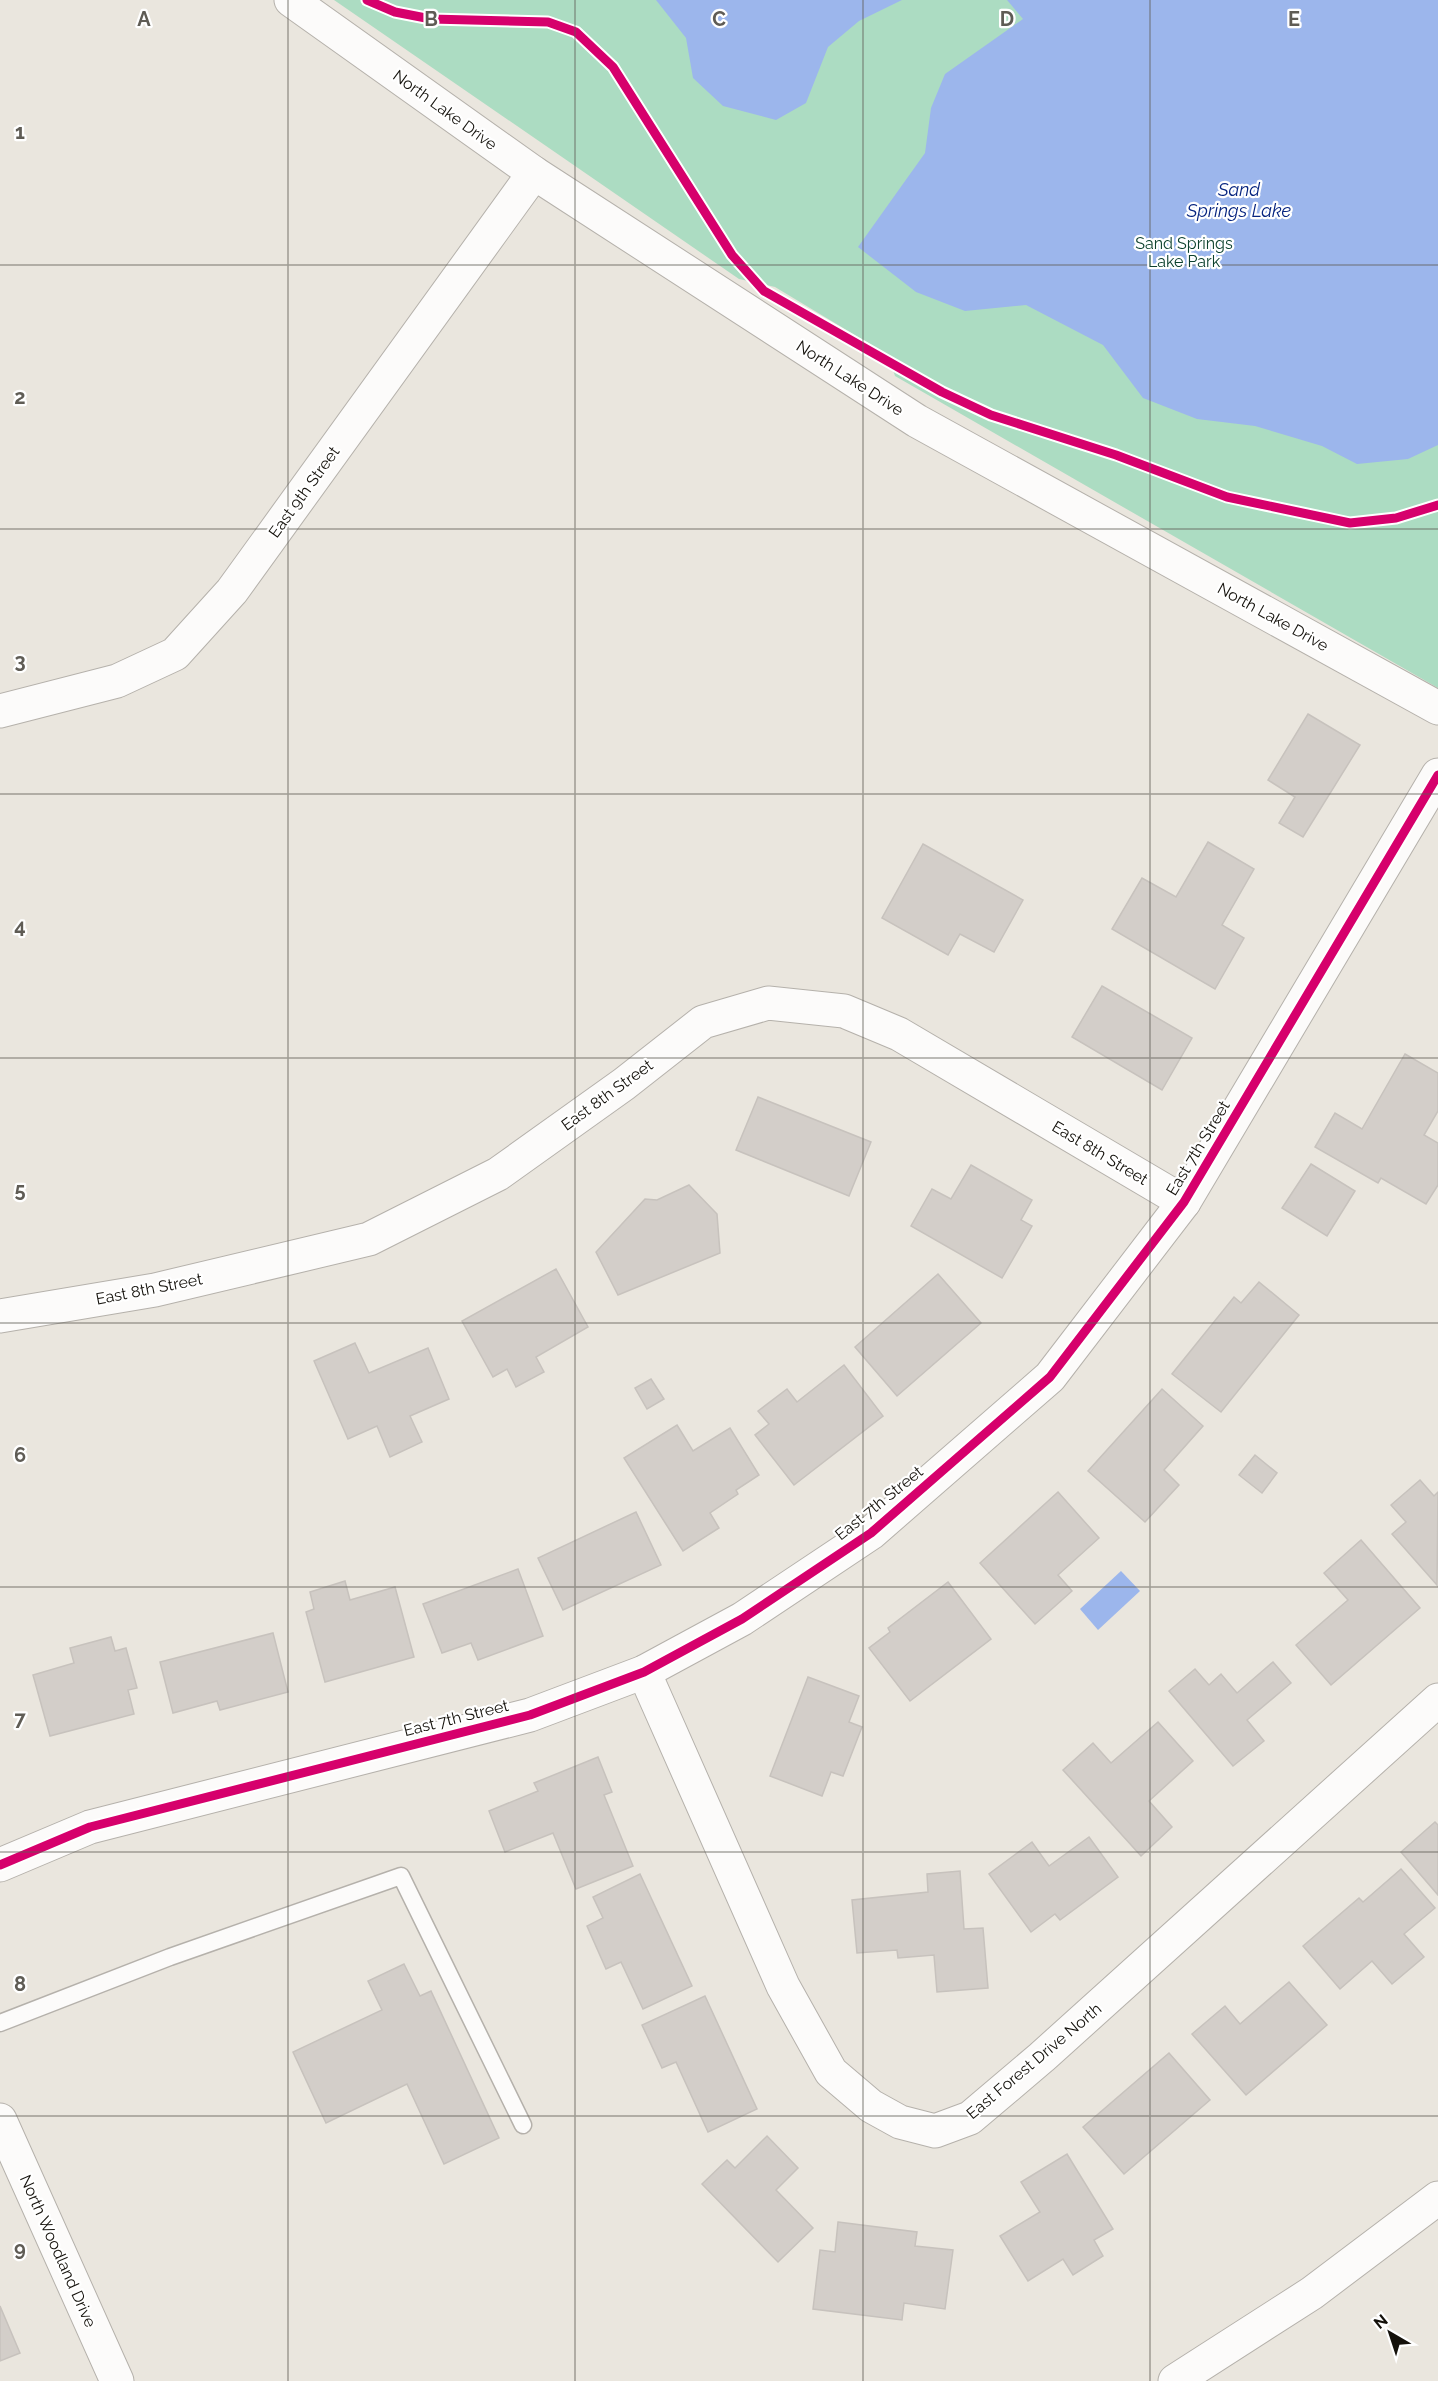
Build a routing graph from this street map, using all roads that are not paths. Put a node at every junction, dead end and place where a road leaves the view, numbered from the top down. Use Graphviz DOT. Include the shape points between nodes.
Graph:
graph roads {
  1 [pos="291,0"];
  2 [pos="534,173"];
  3 [pos="1438,708"];
  4 [pos="0,711"];
  5 [pos="1438,775"];
  6 [pos="1184,1202"];
  7 [pos="0,1316"];
  8 [pos="644,1672"];
  9 [pos="1438,1700"];
  10 [pos="0,1865"];
  11 [pos="0,2024"];
  12 [pos="0,2120"];
  13 [pos="523,2125"];
  14 [pos="1438,2198"];
  15 [pos="117,2381"];
  16 [pos="1175,2381"];
  1 -- 2 [label="street, North Lake Drive"];
  2 -- 3 [label="street, North Lake Drive" via="917,421"];
  2 -- 4 [label="street, East 9th Street" via="232,591 175,654 117,681"];
  5 -- 6 [label="street, East 7th Street"];
  6 -- 7 [label="street, East 8th Street" via="899,1034 844,1011 768,1003 703,1022 498,1174 369,1239 155,1290"];
  6 -- 8 [label="street, East 7th Street" via="1050,1377 872,1533 742,1619"];
  8 -- 9 [label="street, East Forest Drive North" via="783,1986 831,2072 871,2106 900,2122 935,2131 970,2118 1042,2057"];
  8 -- 10 [label="street, East 7th Street" via="530,1715 90,1827"];
  11 -- 13 [label="lane" via="170,1957 401,1876"];
  12 -- 15 [label="street, North Woodland Drive"];
  14 -- 16 [label="street" via="1312,2293"];
}
